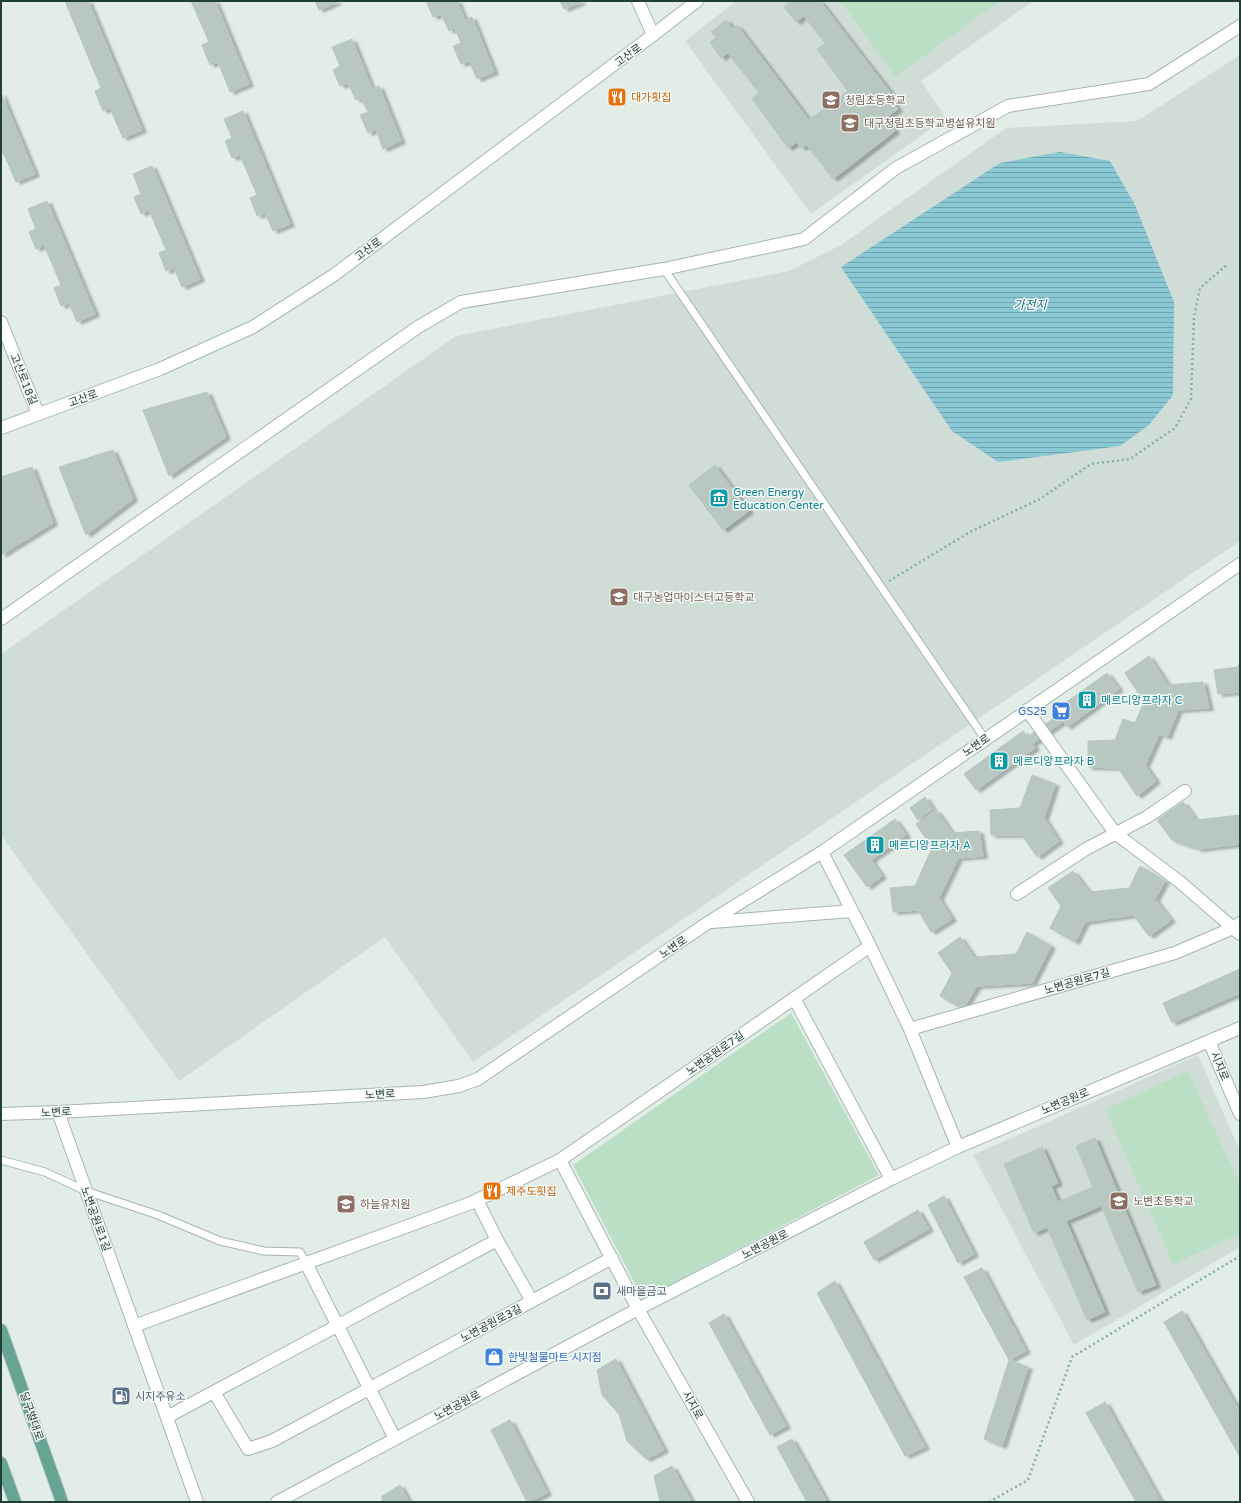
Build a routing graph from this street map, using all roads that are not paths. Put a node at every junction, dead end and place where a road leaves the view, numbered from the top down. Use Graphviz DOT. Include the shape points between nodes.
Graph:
graph roads {
  1 [pos="638,1"];
  2 [pos="697,1"];
  3 [pos="1240,26"];
  4 [pos="653,36"];
  5 [pos="664,270"];
  6 [pos="1,322"];
  7 [pos="38,414"];
  8 [pos="1,428"];
  9 [pos="1240,564"];
  10 [pos="1,619"];
  11 [pos="1027,710"];
  12 [pos="985,739"];
  13 [pos="1185,790"];
  14 [pos="1116,833"];
  15 [pos="822,852"];
  16 [pos="1017,894"];
  17 [pos="852,911"];
  18 [pos="709,922"];
  19 [pos="1238,928"];
  20 [pos="870,946"];
  21 [pos="794,998"];
  22 [pos="1240,1028"];
  23 [pos="910,1029"];
  24 [pos="1209,1041"];
  25 [pos="58,1112"];
  26 [pos="1,1114"];
  27 [pos="1240,1114"];
  28 [pos="958,1147"];
  29 [pos="1,1160"];
  30 [pos="560,1160"];
  31 [pos="891,1179"];
  32 [pos="86,1191"];
  33 [pos="477,1200"];
  34 [pos="497,1240"];
  35 [pos="612,1258"];
  36 [pos="306,1263"];
  37 [pos="532,1301"];
  38 [pos="638,1309"];
  39 [pos="134,1326"];
  40 [pos="337,1326"];
  41 [pos="1,1330"];
  42 [pos="370,1388"];
  43 [pos="214,1392"];
  44 [pos="167,1417"];
  45 [pos="395,1439"];
  46 [pos="1,1463"];
  47 [pos="15,1502"];
  48 [pos="62,1502"];
  49 [pos="197,1502"];
  50 [pos="277,1502"];
  51 [pos="748,1502"];
  1 -- 4 [label="street"];
  2 -- 4 [label="street, 고산로"];
  3 -- 5 [label="street" via="1149,84 1008,106 896,168 804,239"];
  4 -- 7 [label="street, 고산로" via="334,275 253,327 160,369"];
  5 -- 10 [label="street" via="461,302 412,332"];
  5 -- 12 [label="lane"];
  6 -- 7 [label="street, 고산로18길"];
  7 -- 8 [label="street, 고산로"];
  9 -- 11 [label="street, 노변로"];
  11 -- 12 [label="street, 노변로"];
  11 -- 14 [label="street"];
  12 -- 15 [label="street, 노변로"];
  13 -- 14 [label="street" via="1147,817"];
  14 -- 16 [label="street" via="1086,849"];
  14 -- 19 [label="street"];
  15 -- 17 [label="street"];
  15 -- 18 [label="street, 노변로"];
  17 -- 18 [label="street, 노변로"];
  17 -- 20 [label="street"];
  18 -- 25 [label="street, 노변로" via="478,1079 459,1086 423,1092"];
  19 -- 23 [label="street, 노변공원로7길" via="1175,953"];
  20 -- 21 [label="street, 노변공원로7길"];
  20 -- 23 [label="street"];
  21 -- 30 [label="street, 노변공원로7길"];
  21 -- 31 [label="street"];
  22 -- 24 [label="street, 노변공원로"];
  23 -- 28 [label="street"];
  24 -- 27 [label="street, 시지로"];
  24 -- 28 [label="street, 노변공원로"];
  25 -- 26 [label="street, 노변로"];
  25 -- 32 [label="street, 노변공원로1길"];
  28 -- 31 [label="street, 노변공원로"];
  29 -- 32 [label="lane" via="45,1172"];
  30 -- 33 [label="street"];
  30 -- 35 [label="street"];
  31 -- 38 [label="street, 노변공원로"];
  32 -- 36 [label="lane" via="158,1215 220,1241 264,1251 300,1252"];
  32 -- 39 [label="street, 노변공원로1길"];
  33 -- 34 [label="street"];
  33 -- 36 [label="street"];
  34 -- 37 [label="street"];
  34 -- 40 [label="street"];
  35 -- 37 [label="street, 노변공원로3길"];
  35 -- 38 [label="street"];
  36 -- 39 [label="street"];
  36 -- 40 [label="street"];
  37 -- 42 [label="street, 노변공원로3길"];
  38 -- 45 [label="street, 노변공원로"];
  38 -- 51 [label="street, 시지로"];
  39 -- 44 [label="street, 노변공원로1길"];
  40 -- 42 [label="street"];
  40 -- 43 [label="street"];
  41 -- 48 [label="main road, 달구벌대로"];
  42 -- 43 [label="street, 노변공원로3길" via="272,1441 248,1449"];
  42 -- 45 [label="street"];
  43 -- 44 [label="street"];
  44 -- 49 [label="street, 노변공원로1길"];
  45 -- 50 [label="street, 노변공원로"];
  46 -- 47 [label="main road"];
}
